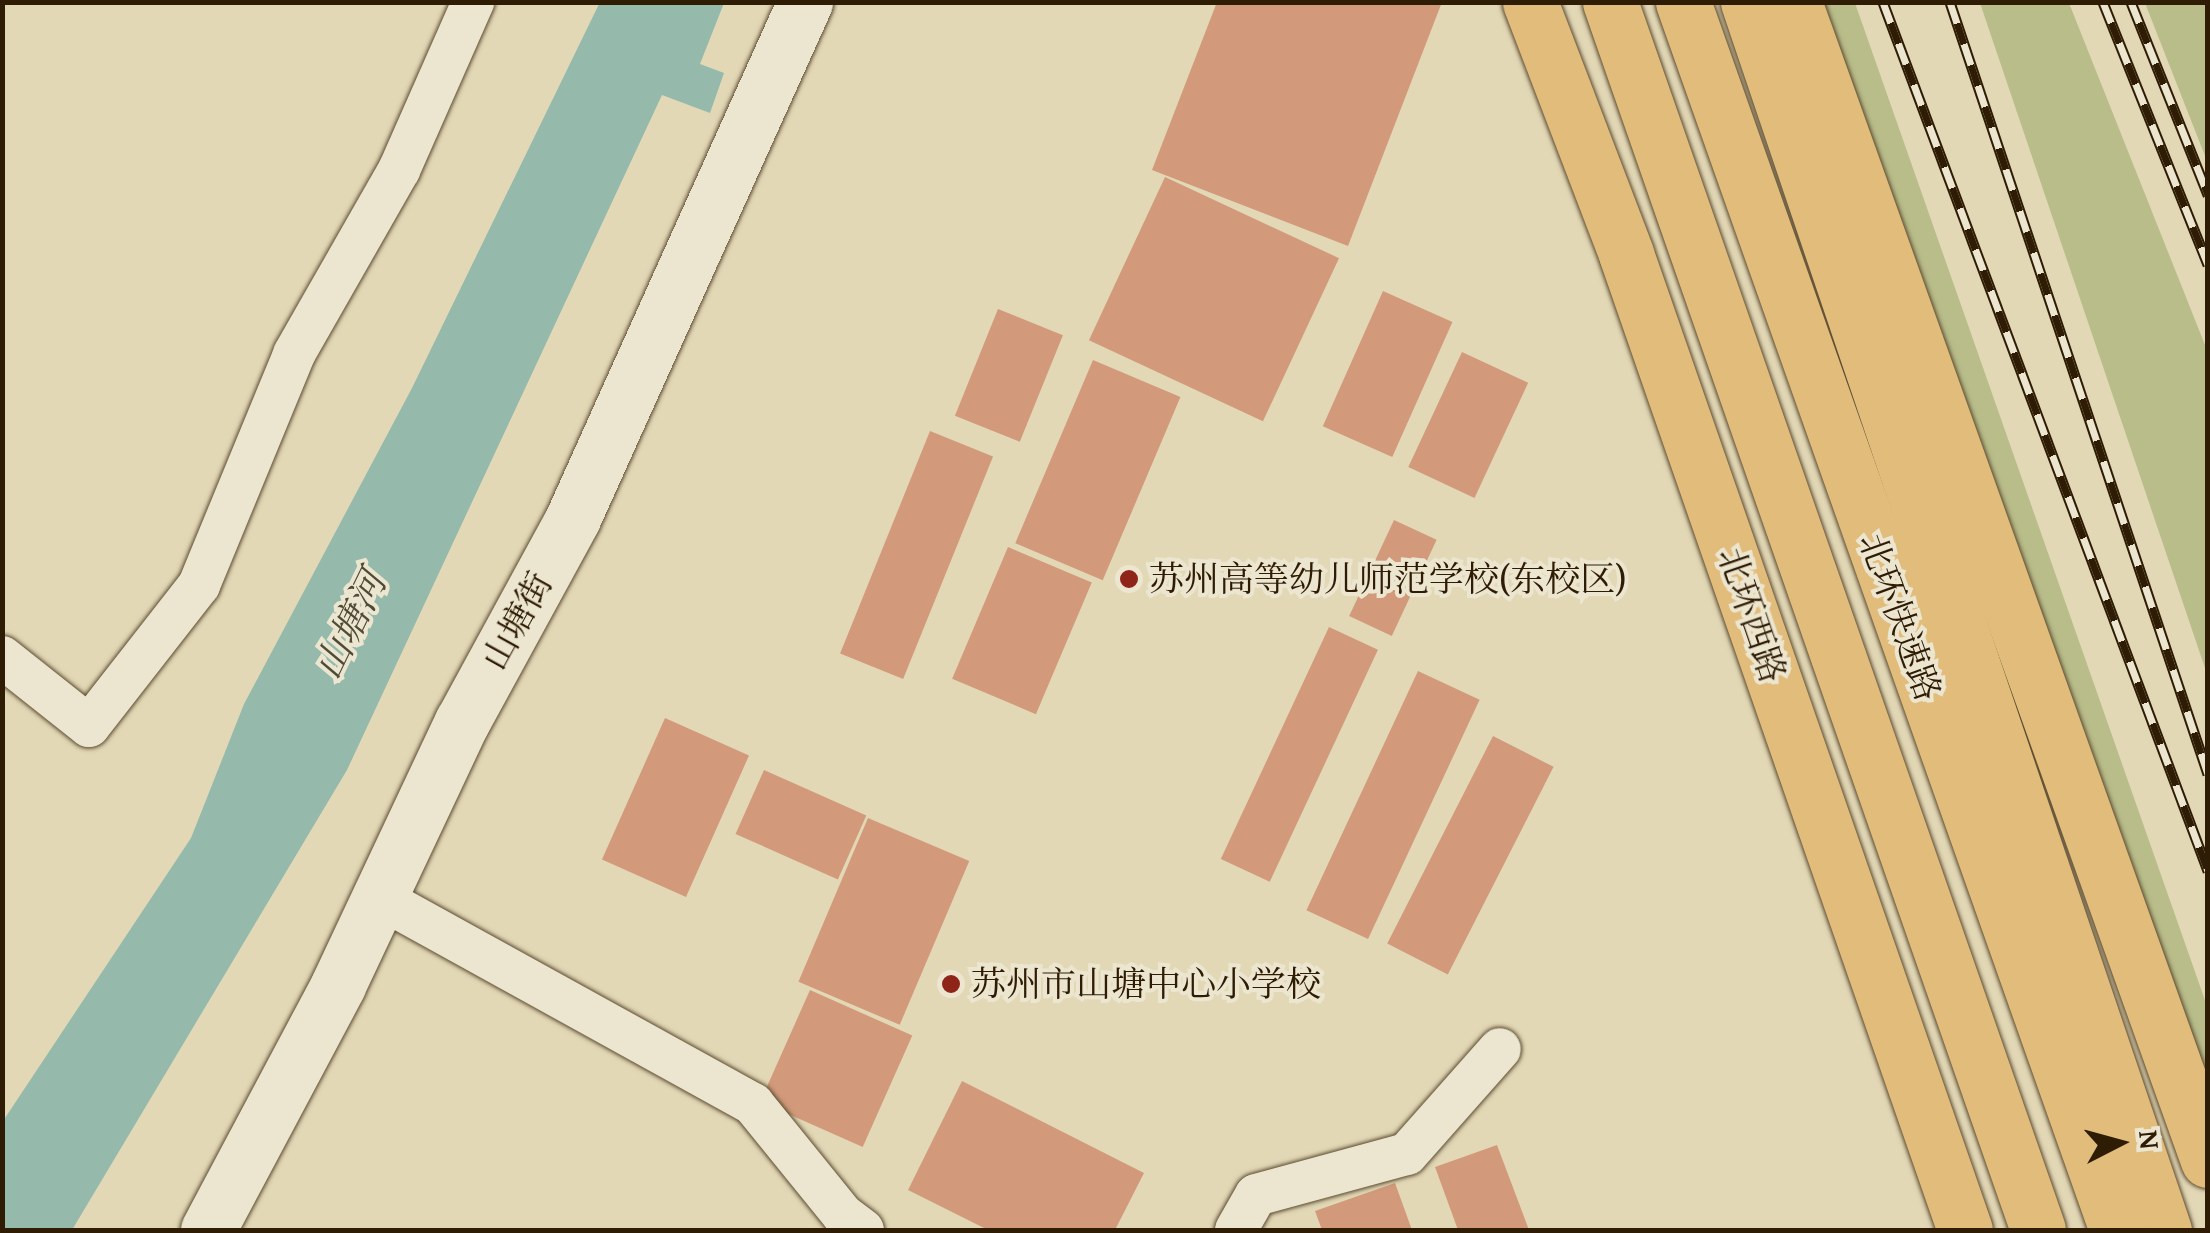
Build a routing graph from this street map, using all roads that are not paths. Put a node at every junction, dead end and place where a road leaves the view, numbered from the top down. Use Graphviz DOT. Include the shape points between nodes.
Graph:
graph roads {
  1 [pos="474,2"];
  2 [pos="806,2"];
  3 [pos="1530,2"];
  4 [pos="1610,2"];
  5 [pos="1683,2"];
  6 [pos="1748,2"];
  7 [pos="1794,2"];
  8 [pos="2,657"];
  9 [pos="380,898"];
  10 [pos="1500,1049"];
  11 [pos="2208,1160"];
  12 [pos="208,1230"];
  13 [pos="863,1230"];
  14 [pos="1236,1230"];
  15 [pos="1965,1230"];
  16 [pos="2038,1230"];
  17 [pos="2117,1230"];
  18 [pos="2164,1230"];
  1 -- 8 [label="street" via="399,170 294,354 199,585 89,726"];
  2 -- 9 [label="street, 山塘街" via="573,518 462,722"];
  3 -- 15 [label="main road, 北环西路" via="1626,254"];
  4 -- 16 [label="main road, 北环快速路"];
  5 -- 17 [label="main road, 北环快速路"];
  6 -- 18 [label="main road"];
  7 -- 11 [label="main road"];
  9 -- 12 [label="street, 山塘街"];
  9 -- 13 [label="street" via="753,1104 843,1216"];
  10 -- 14 [label="street" via="1408,1154 1256,1195"];
}
